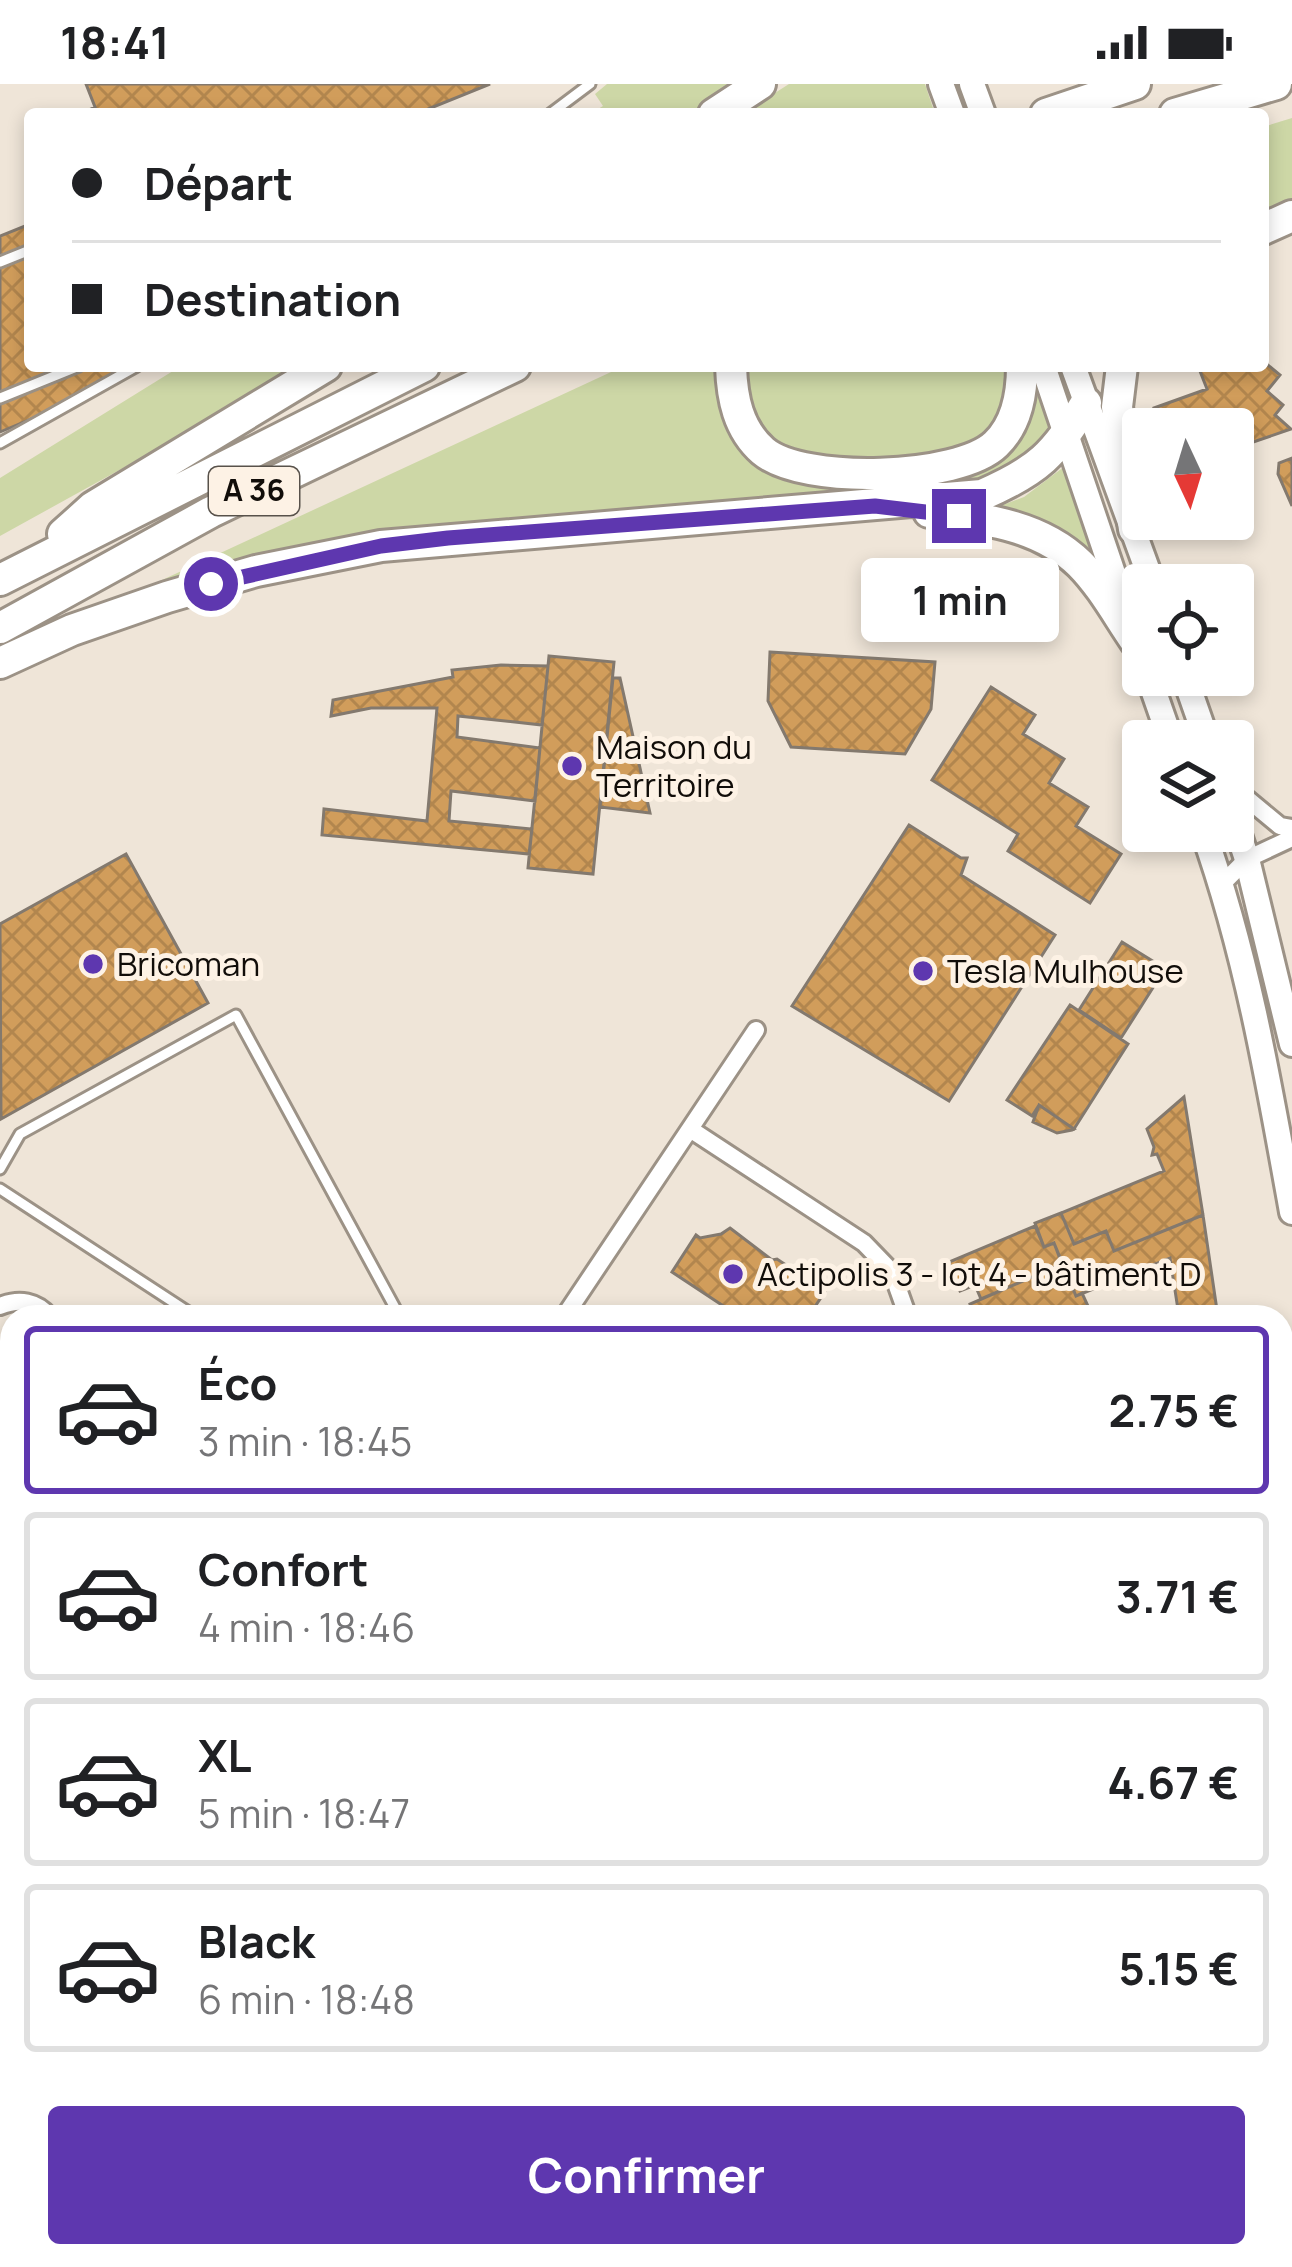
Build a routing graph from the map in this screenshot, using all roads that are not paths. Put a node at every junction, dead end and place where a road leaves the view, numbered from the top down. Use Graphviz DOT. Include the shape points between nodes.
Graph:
graph roads {
  1 [pos="590,84"];
  2 [pos="760,84"];
  3 [pos="1135,84"];
  4 [pos="1276,84"];
  5 [pos="558,108"];
  6 [pos="723,108"];
  7 [pos="1064,108"];
  8 [pos="1195,108"];
  9 [pos="65,372"];
  10 [pos="126,372"];
  11 [pos="316,372"];
  12 [pos="412,372"];
  13 [pos="503,372"];
  14 [pos="731,372"];
  15 [pos="1022,372"];
  16 [pos="1045,372"];
  17 [pos="1075,372"];
  18 [pos="1121,372"];
  19 [pos="0,398"];
  20 [pos="1086,403"];
  21 [pos="1067,435"];
  22 [pos="1122,442"];
  23 [pos="0,443"];
  24 [pos="1122,498"];
  25 [pos="875,506"];
  26 [pos="32,562"];
  27 [pos="0,580"];
  28 [pos="1122,601"];
  29 [pos="1122,627"];
  30 [pos="0,628"];
  31 [pos="0,663"];
  32 [pos="1254,804"];
  33 [pos="1292,828"];
  34 [pos="1292,838"];
  35 [pos="1211,852"];
  36 [pos="1245,852"];
  37 [pos="1247,859"];
  38 [pos="1222,884"];
  39 [pos="756,1030"];
  40 [pos="1292,1044"];
  41 [pos="690,1129"];
  42 [pos="0,1169"];
  43 [pos="0,1189"];
  44 [pos="1292,1212"];
  45 [pos="4,1305"];
  46 [pos="36,1305"];
  47 [pos="178,1305"];
  48 [pos="393,1305"];
  49 [pos="572,1305"];
  50 [pos="904,1305"];
  1 -- 5 [label="lane"];
  2 -- 6 [label="highway"];
  3 -- 7 [label="highway"];
  4 -- 8 [label="highway"];
  9 -- 19 [label="lane"];
  10 -- 23 [label="lane"];
  11 -- 26 [label="highway" via="93,507"];
  12 -- 26 [label="highway, A 36"];
  13 -- 30 [label="highway, A 36" via="211,512"];
  14 -- 15 [label="highway" via="732,398 765,453 825,473 971,460 1014,419"];
  16 -- 21 [label="main road"];
  17 -- 20 [label="main road"];
  18 -- 22 [label="highway"];
  20 -- 21 [label="highway"];
  20 -- 24 [label="main road"];
  21 -- 25 [label="highway" via="1026,476 982,495"];
  21 -- 28 [label="main road"];
  25 -- 29 [label="highway" via="1001,521 1051,542 1080,565"];
  25 -- 31 [label="highway" via="381,546 166,597"];
  26 -- 27 [label="highway, A 36"];
  32 -- 33 [label="street"];
  34 -- 37 [label="street"];
  35 -- 38 [label="main road"];
  36 -- 37 [label="main road"];
  37 -- 38 [label="street"];
  37 -- 40 [label="main road"];
  38 -- 44 [label="main road" via="1262,1042"];
  39 -- 41 [label="street"];
  41 -- 49 [label="street"];
  41 -- 50 [label="street" via="864,1243 892,1273"];
  42 -- 48 [label="lane" via="20,1134 236,1015"];
  43 -- 47 [label="lane"];
  45 -- 46 [label="street"];
}
